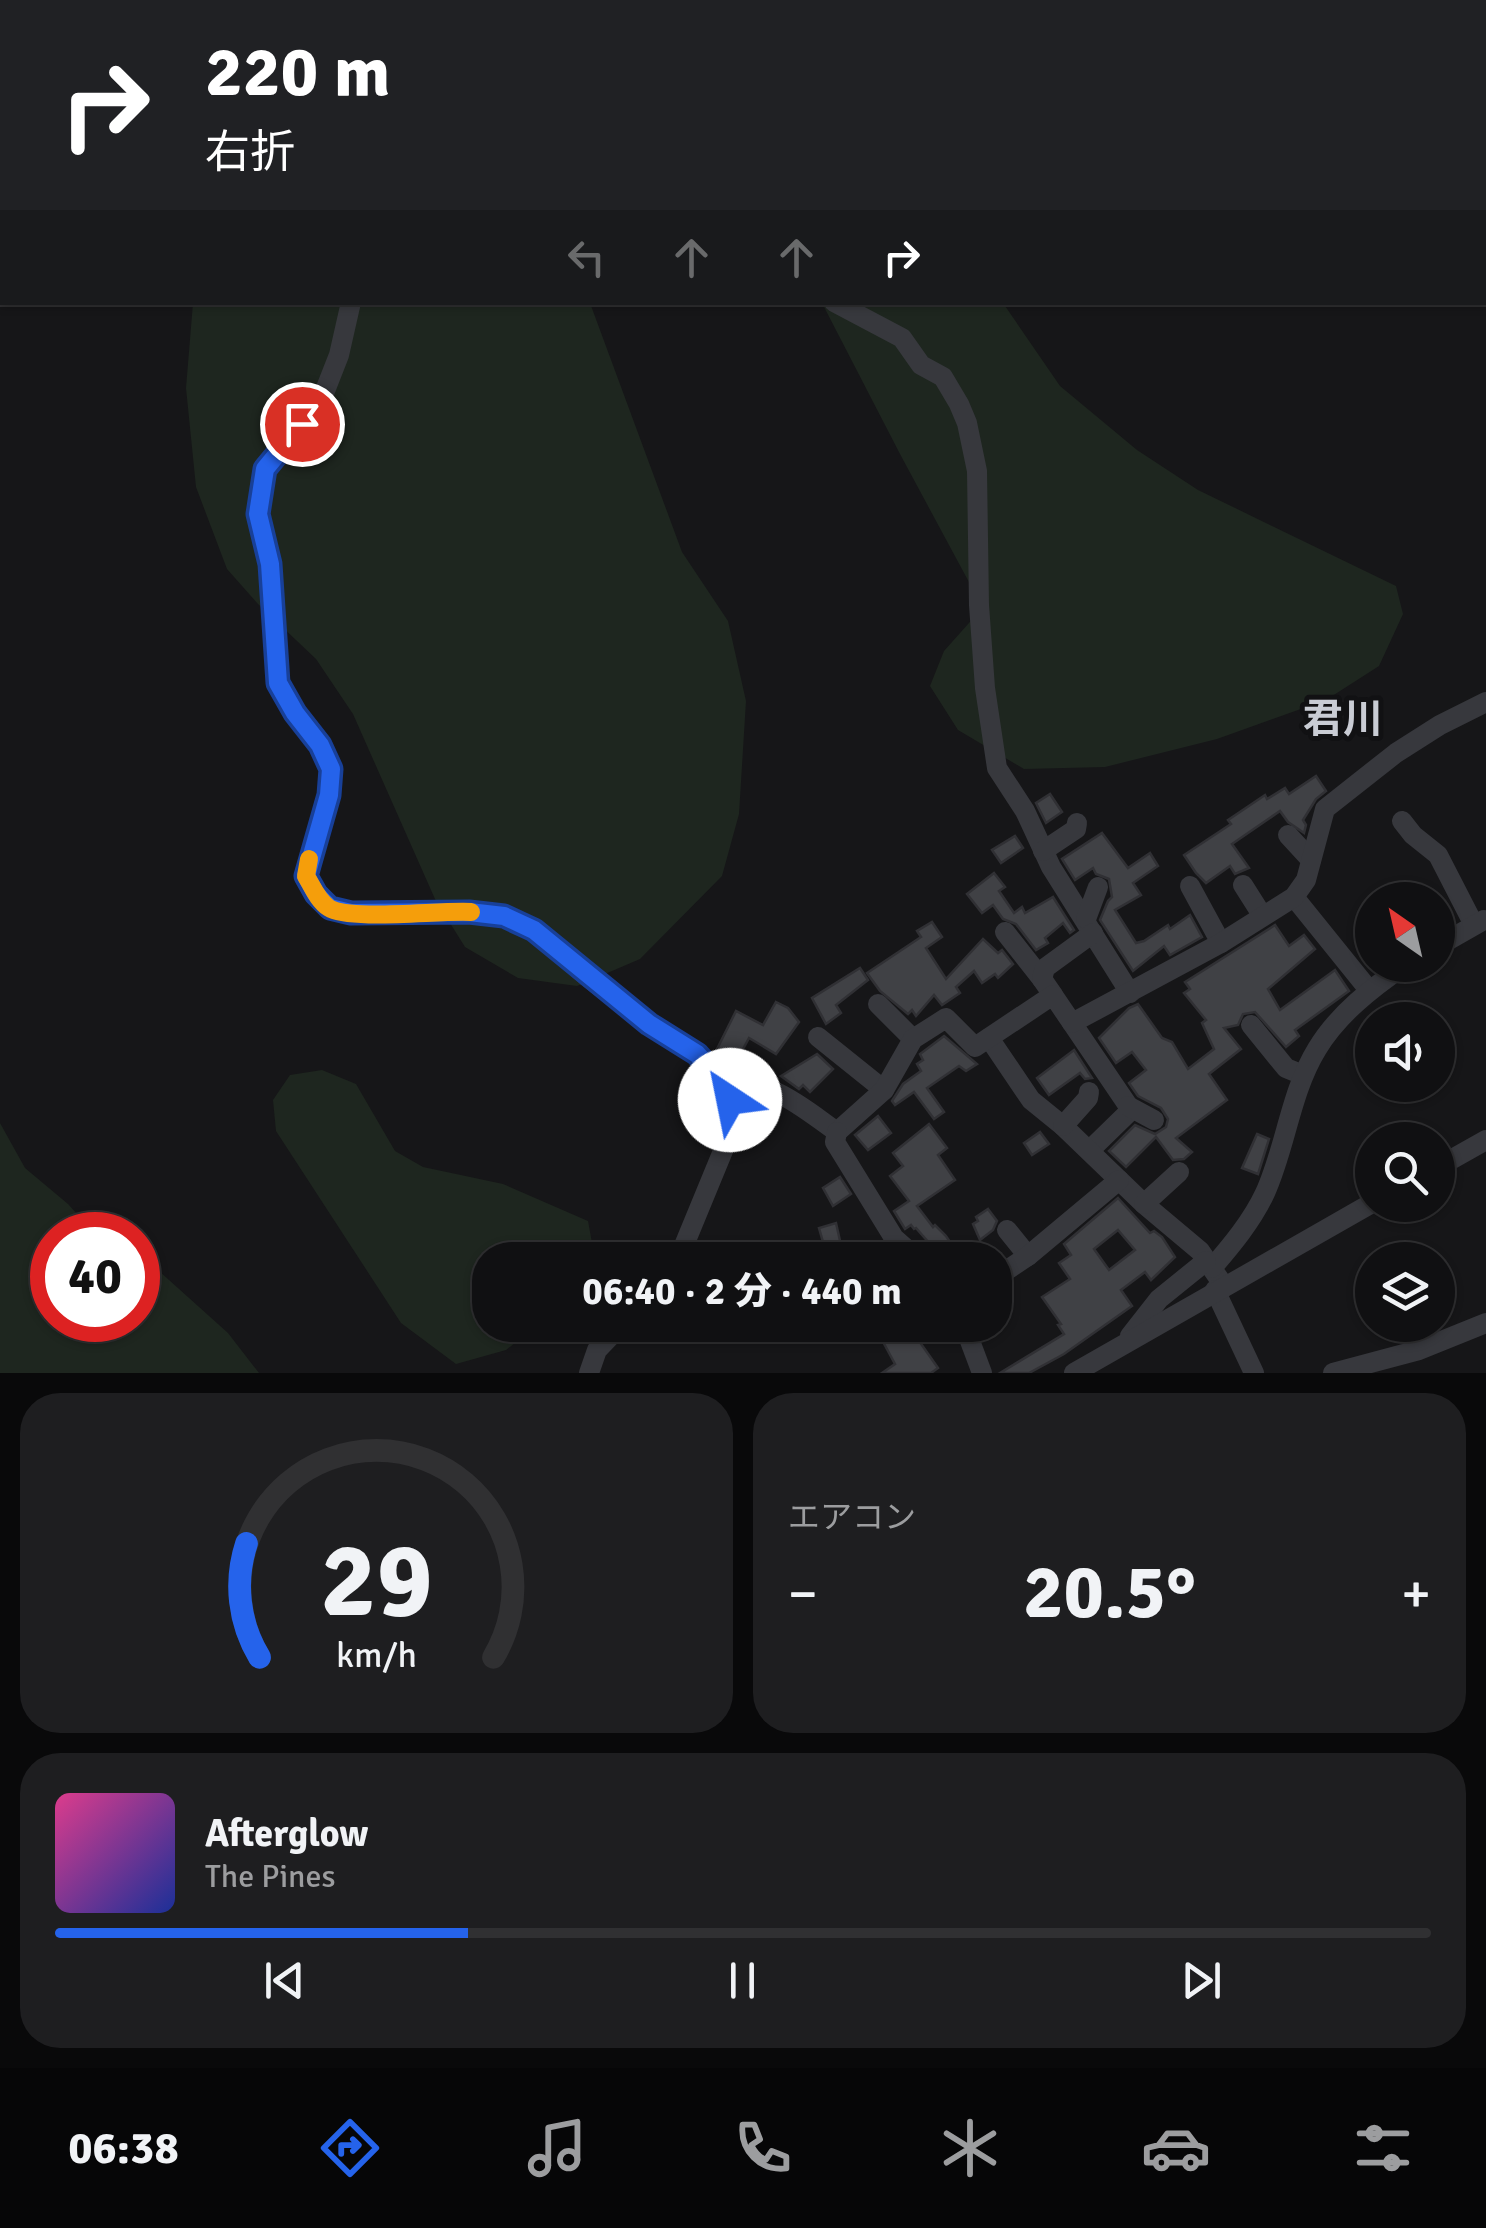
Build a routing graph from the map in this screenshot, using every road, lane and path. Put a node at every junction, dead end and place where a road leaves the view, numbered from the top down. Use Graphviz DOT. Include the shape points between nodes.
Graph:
graph roads {
  1 [pos="349,305"];
  2 [pos="840,305"];
  3 [pos="1486,702"];
  4 [pos="1402,821"];
  5 [pos="1077,823"];
  6 [pos="1288,834"];
  7 [pos="1044,851"];
  8 [pos="1311,860"];
  9 [pos="1243,885"];
  10 [pos="1190,886"];
  11 [pos="1098,887"];
  12 [pos="1294,897"];
  13 [pos="1262,915"];
  14 [pos="1480,922"];
  15 [pos="1090,926"];
  16 [pos="1005,932"];
  17 [pos="1455,936"];
  18 [pos="1221,943"];
  19 [pos="1382,982"];
  20 [pos="1047,987"];
  21 [pos="1370,990"];
  22 [pos="1130,993"];
  23 [pos="878,1004"];
  24 [pos="1072,1023"];
  25 [pos="1251,1025"];
  26 [pos="818,1037"];
  27 [pos="989,1038"];
  28 [pos="913,1039"];
  29 [pos="1303,1075"];
  30 [pos="726,1086"];
  31 [pos="884,1090"];
  32 [pos="1089,1092"];
  33 [pos="1128,1106"];
  34 [pos="1154,1120"];
  35 [pos="1063,1126"];
  36 [pos="837,1132"];
  37 [pos="1486,1140"];
  38 [pos="1090,1150"];
  39 [pos="1455,1157"];
  40 [pos="1179,1172"];
  41 [pos="1118,1180"];
  42 [pos="1144,1204"];
  43 [pos="1355,1211"];
  44 [pos="1006,1230"];
  45 [pos="685,1242"];
  46 [pos="898,1242"];
  47 [pos="1028,1256"];
  48 [pos="1012,1267"];
  49 [pos="1214,1276"];
  50 [pos="1486,1323"];
  51 [pos="605,1342"];
  52 [pos="970,1342"];
  53 [pos="1123,1345"];
  54 [pos="589,1373"];
  55 [pos="982,1373"];
  56 [pos="1074,1373"];
  57 [pos="1254,1373"];
  58 [pos="1333,1373"];
  1 -- 30 [label="street" via="319,406 265,469 258,514 270,564 278,683 331,769 306,876 330,908 351,913 469,912 504,916 534,930 649,1024 697,1054"];
  2 -- 7 [label="street" via="902,338 921,364 943,377 967,423 977,470 978,592 997,768"];
  3 -- 8 [label="street" via="1396,753 1326,810"];
  4 -- 14 [label="street" via="1438,854"];
  5 -- 7 [label="street"];
  6 -- 8 [label="street"];
  7 -- 15 [label="street"];
  8 -- 12 [label="street"];
  9 -- 13 [label="street"];
  10 -- 18 [label="street"];
  11 -- 15 [label="street"];
  12 -- 13 [label="street"];
  12 -- 21 [label="street"];
  13 -- 18 [label="street"];
  14 -- 17 [label="street"];
  15 -- 20 [label="street" via="1044,968"];
  15 -- 22 [label="street"];
  16 -- 20 [label="street"];
  18 -- 22 [label="street"];
  19 -- 21 [label="street"];
  20 -- 24 [label="street"];
  20 -- 27 [label="street"];
  21 -- 29 [label="street" via="1318,1047"];
  22 -- 24 [label="street"];
  23 -- 28 [label="street"];
  24 -- 33 [label="street"];
  25 -- 29 [label="street" via="1286,1068"];
  26 -- 31 [label="street"];
  27 -- 28 [label="street" via="975,1047 946,1018"];
  27 -- 35 [label="street" via="1031,1100"];
  28 -- 31 [label="street"];
  29 -- 49 [label="street" via="1264,1196"];
  30 -- 36 [label="street" via="744,1082 778,1092"];
  30 -- 45 [label="street" via="732,1128"];
  31 -- 36 [label="street"];
  32 -- 35 [label="street"];
  33 -- 34 [label="street"];
  33 -- 38 [label="street"];
  35 -- 38 [label="street"];
  36 -- 46 [label="street" via="835,1142"];
  37 -- 39 [label="street"];
  38 -- 41 [label="street"];
  40 -- 42 [label="street"];
  41 -- 42 [label="street"];
  41 -- 47 [label="street"];
  42 -- 49 [label="street" via="1200,1251"];
  43 -- 49 [label="street"];
  44 -- 47 [label="street"];
  47 -- 48 [label="street"];
  49 -- 53 [label="street"];
  49 -- 53 [label="street" via="1159,1299"];
  49 -- 57 [label="street"];
  50 -- 58 [label="street" via="1420,1350"];
  51 -- 54 [label="street"];
  52 -- 55 [label="street"];
  53 -- 56 [label="street"];
}
